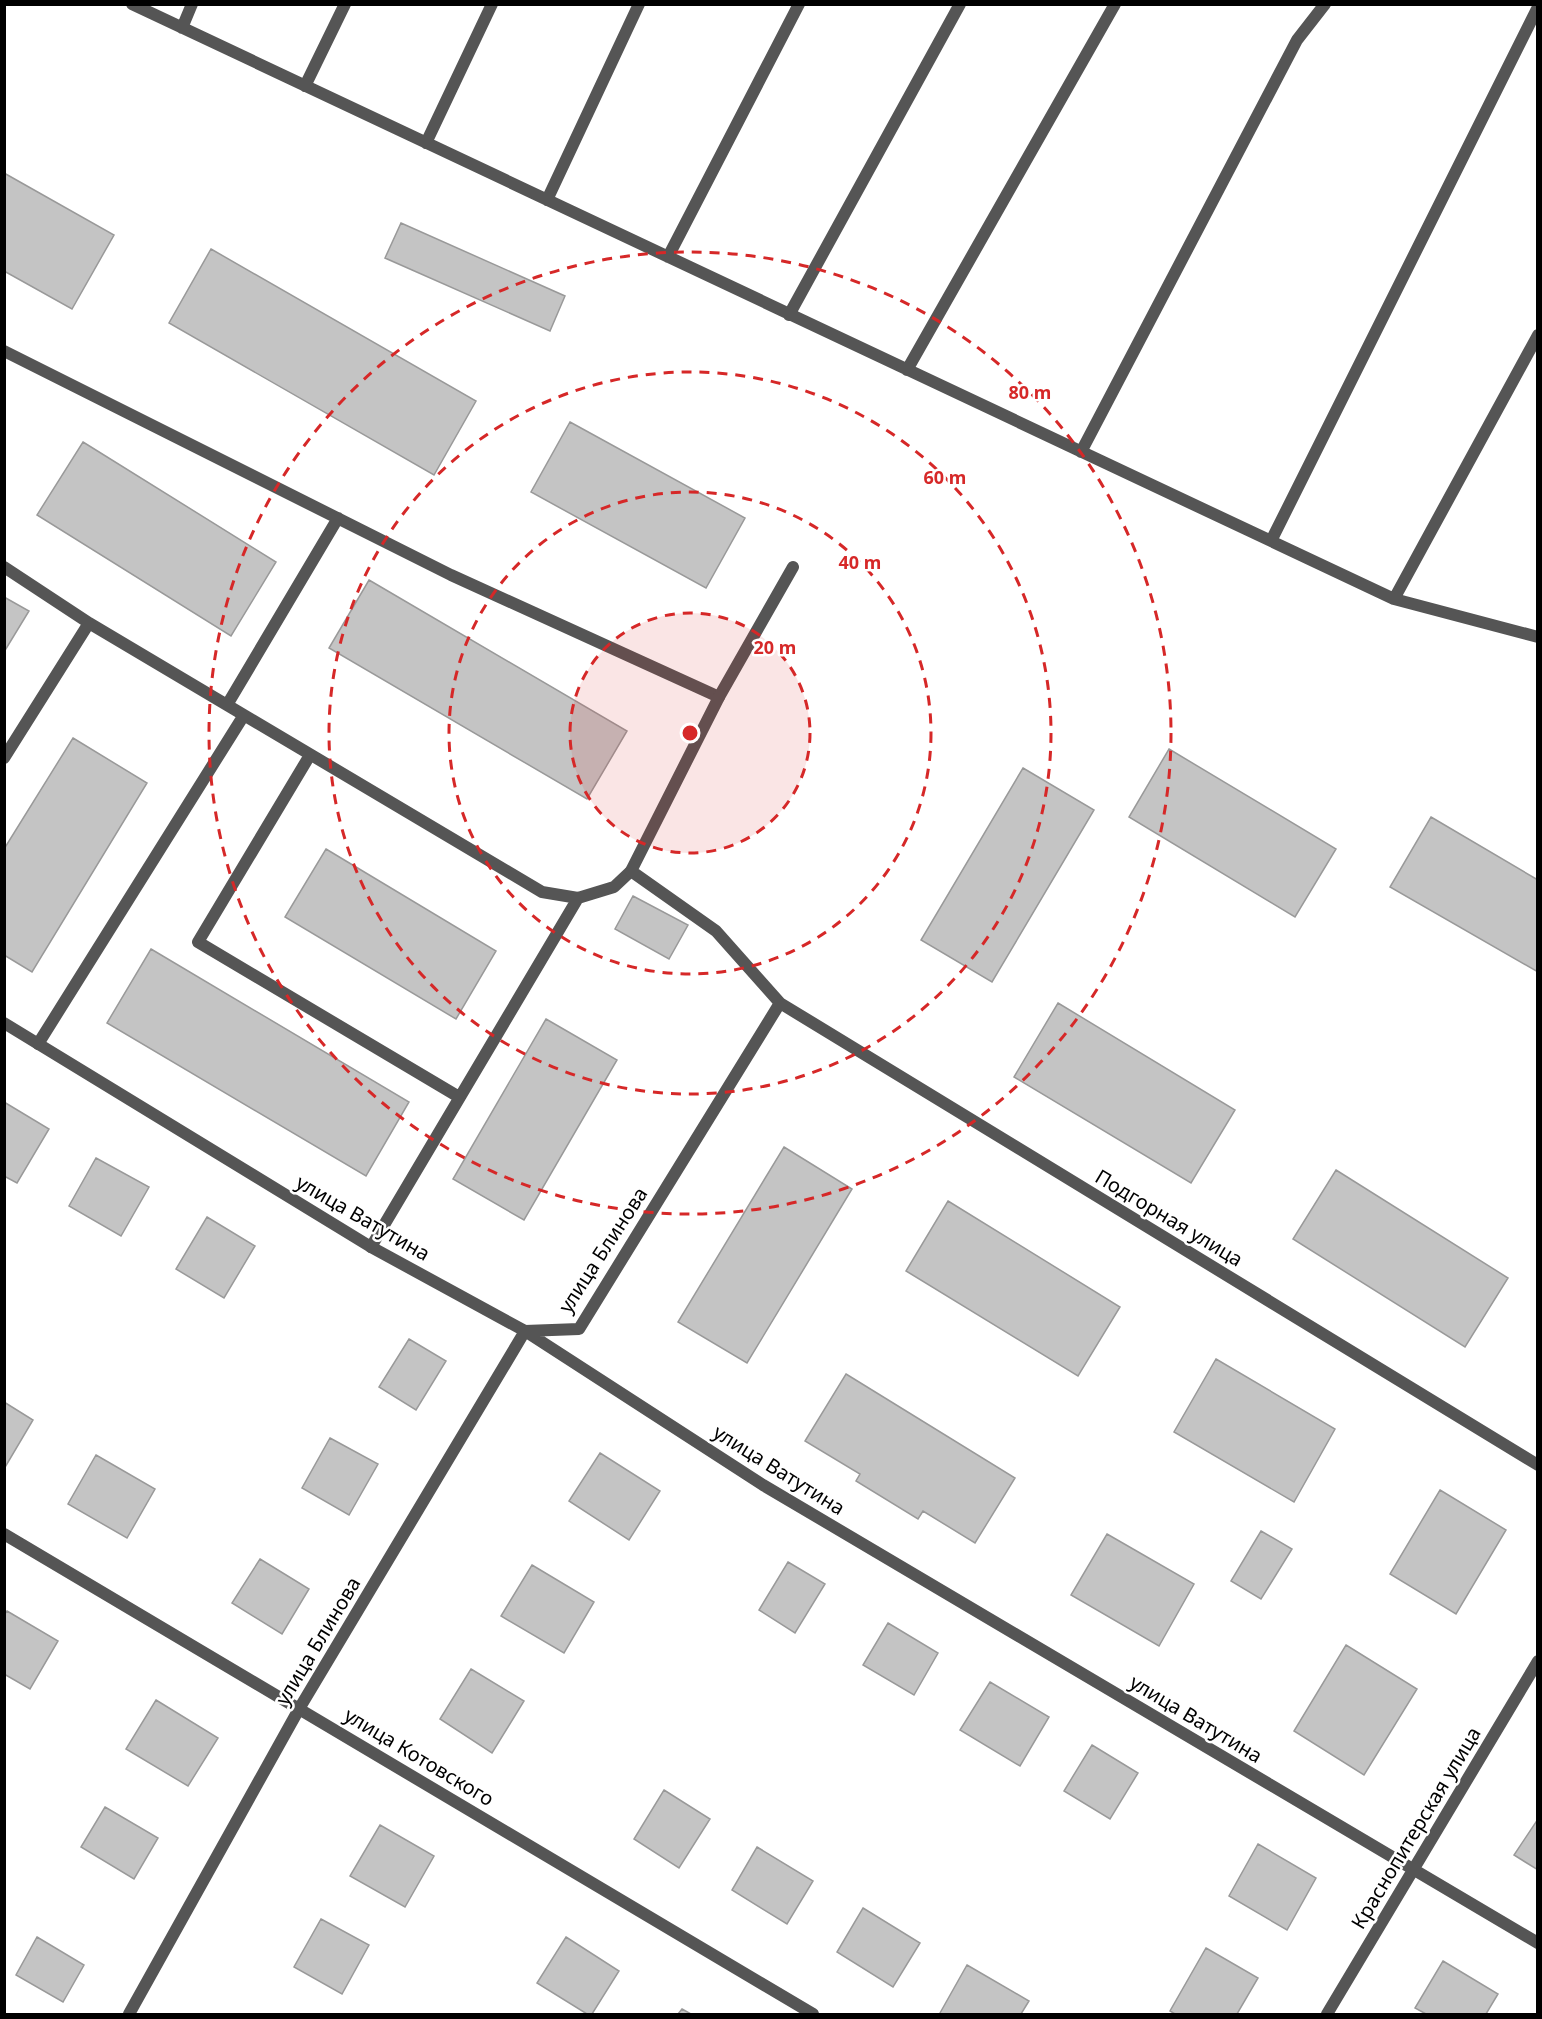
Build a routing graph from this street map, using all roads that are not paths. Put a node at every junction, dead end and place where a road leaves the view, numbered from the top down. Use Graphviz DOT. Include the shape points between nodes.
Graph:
graph roads {
  1 [pos="132,4"];
  2 [pos="192,4"];
  3 [pos="345,4"];
  4 [pos="492,4"];
  5 [pos="639,4"];
  6 [pos="799,4"];
  7 [pos="960,4"];
  8 [pos="1115,4"];
  9 [pos="1325,4"];
  10 [pos="1538,7"];
  11 [pos="182,28"];
  12 [pos="305,87"];
  13 [pos="426,143"];
  14 [pos="547,200"];
  15 [pos="668,257"];
  16 [pos="789,315"];
  17 [pos="1538,335"];
  18 [pos="4,351"];
  19 [pos="907,370"];
  20 [pos="1081,452"];
  21 [pos="338,518"];
  22 [pos="1271,541"];
  23 [pos="4,567"];
  24 [pos="793,567"];
  25 [pos="1394,600"];
  26 [pos="89,623"];
  27 [pos="1538,637"];
  28 [pos="718,697"];
  29 [pos="227,705"];
  30 [pos="244,715"];
  31 [pos="310,754"];
  32 [pos="4,758"];
  33 [pos="631,871"];
  34 [pos="578,898"];
  35 [pos="780,1003"];
  36 [pos="4,1023"];
  37 [pos="38,1044"];
  38 [pos="459,1097"];
  39 [pos="371,1247"];
  40 [pos="525,1332"];
  41 [pos="1538,1465"];
  42 [pos="4,1534"];
  43 [pos="1538,1661"];
  44 [pos="300,1709"];
  45 [pos="1414,1869"];
  46 [pos="1538,1943"];
  47 [pos="129,2014"];
  48 [pos="813,2014"];
  49 [pos="1327,2014"];
  1 -- 11 [label="street"];
  2 -- 11 [label="street"];
  3 -- 12 [label="street"];
  4 -- 13 [label="street"];
  5 -- 14 [label="street"];
  6 -- 15 [label="street"];
  7 -- 16 [label="street"];
  8 -- 19 [label="street"];
  9 -- 20 [label="street" via="1297,40"];
  10 -- 22 [label="street"];
  11 -- 12 [label="street"];
  12 -- 13 [label="street"];
  13 -- 14 [label="street"];
  14 -- 15 [label="street"];
  15 -- 16 [label="street"];
  16 -- 19 [label="street"];
  17 -- 25 [label="street"];
  18 -- 21 [label="street"];
  19 -- 20 [label="street"];
  20 -- 22 [label="street"];
  21 -- 28 [label="street" via="451,575"];
  21 -- 29 [label="street"];
  22 -- 25 [label="street"];
  23 -- 26 [label="street"];
  24 -- 28 [label="street"];
  25 -- 27 [label="street"];
  26 -- 29 [label="street"];
  26 -- 32 [label="street"];
  28 -- 33 [label="street"];
  29 -- 30 [label="street"];
  30 -- 31 [label="street"];
  30 -- 37 [label="street"];
  31 -- 34 [label="street" via="542,892"];
  31 -- 38 [label="street" via="198,942"];
  33 -- 34 [label="street" via="614,887"];
  33 -- 35 [label="street" via="716,931"];
  34 -- 38 [label="street"];
  35 -- 40 [label="street, улица Блинова" via="579,1329"];
  35 -- 41 [label="street, Подгорная улица"];
  36 -- 37 [label="street, улица Ватутина"];
  37 -- 39 [label="street, улица Ватутина"];
  38 -- 39 [label="street"];
  39 -- 40 [label="street, улица Ватутина"];
  40 -- 44 [label="street, улица Блинова"];
  40 -- 45 [label="street, улица Ватутина" via="763,1485"];
  42 -- 44 [label="street, улица Котовского"];
  43 -- 45 [label="street, Краснопитерская улица"];
  44 -- 47 [label="street, улица Блинова"];
  44 -- 48 [label="street, улица Котовского"];
  45 -- 46 [label="street, улица Ватутина"];
  45 -- 49 [label="street, Краснопитерская улица"];
}
